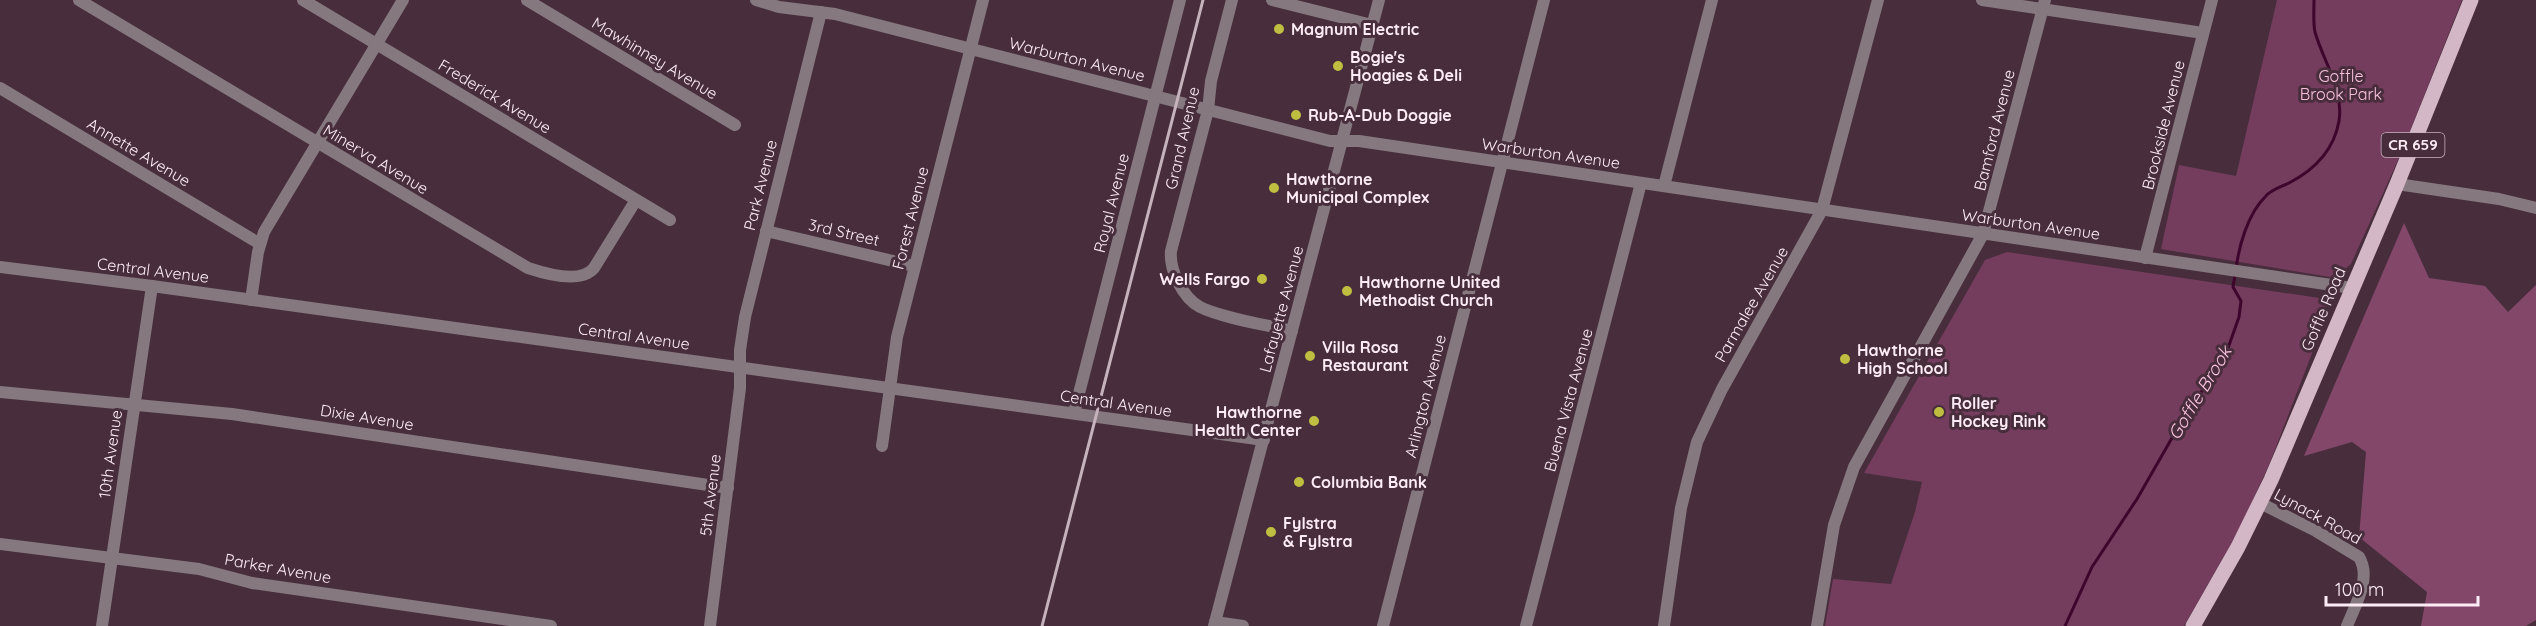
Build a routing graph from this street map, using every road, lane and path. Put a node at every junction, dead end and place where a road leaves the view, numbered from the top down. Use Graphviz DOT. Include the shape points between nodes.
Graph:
graph roads {
  1 [pos="79,0"];
  2 [pos="303,0"];
  3 [pos="404,0"];
  4 [pos="527,0"];
  5 [pos="756,0"];
  6 [pos="983,0"];
  7 [pos="1180,0"];
  8 [pos="1232,0"];
  9 [pos="1272,0"];
  10 [pos="1379,0"];
  11 [pos="1544,0"];
  12 [pos="1712,0"];
  13 [pos="1878,0"];
  14 [pos="1982,0"];
  15 [pos="2211,0"];
  16 [pos="2471,0"];
  17 [pos="2044,4"];
  18 [pos="821,12"];
  19 [pos="1372,26"];
  20 [pos="2203,33"];
  21 [pos="377,44"];
  22 [pos="970,49"];
  23 [pos="0,88"];
  24 [pos="1155,97"];
  25 [pos="1208,110"];
  26 [pos="735,125"];
  27 [pos="1342,141"];
  28 [pos="318,143"];
  29 [pos="1502,162"];
  30 [pos="1641,183"];
  31 [pos="2397,184"];
  32 [pos="1664,186"];
  33 [pos="636,200"];
  34 [pos="2536,208"];
  35 [pos="1822,210"];
  36 [pos="670,220"];
  37 [pos="766,231"];
  38 [pos="1983,234"];
  39 [pos="260,244"];
  40 [pos="2145,258"];
  41 [pos="914,266"];
  42 [pos="0,267"];
  43 [pos="152,286"];
  44 [pos="2352,288"];
  45 [pos="251,300"];
  46 [pos="1292,331"];
  47 [pos="740,368"];
  48 [pos="889,388"];
  49 [pos="0,392"];
  50 [pos="134,405"];
  51 [pos="1074,413"];
  52 [pos="1264,440"];
  53 [pos="882,446"];
  54 [pos="728,488"];
  55 [pos="2260,503"];
  56 [pos="0,544"];
  57 [pos="112,558"];
  58 [pos="1215,624"];
  59 [pos="102,626"];
  60 [pos="551,626"];
  61 [pos="710,626"];
  62 [pos="1243,626"];
  63 [pos="1383,626"];
  64 [pos="1526,626"];
  65 [pos="1664,626"];
  66 [pos="1817,626"];
  67 [pos="2193,626"];
  68 [pos="2347,626"];
  1 -- 28 [label="street, Minerva Avenue"];
  2 -- 21 [label="street, Frederick Avenue"];
  3 -- 21 [label="street"];
  4 -- 26 [label="street, Mawhinney Avenue"];
  5 -- 18 [label="street, Warburton Avenue"];
  6 -- 22 [label="street, Forest Avenue"];
  7 -- 24 [label="street, Royal Avenue"];
  8 -- 25 [label="street, Grand Avenue" via="1211,81"];
  9 -- 19 [label="street"];
  10 -- 19 [label="street, Lafayette Avenue"];
  11 -- 29 [label="street, Arlington Avenue"];
  12 -- 32 [label="street"];
  13 -- 35 [label="street, Parmalee Avenue"];
  14 -- 17 [label="street"];
  15 -- 20 [label="street, Brookside Avenue"];
  16 -- 31 [label="main road, Goffle Road / CR 659"];
  17 -- 20 [label="street"];
  17 -- 38 [label="street, Bamford Avenue"];
  18 -- 22 [label="street, Warburton Avenue"];
  18 -- 37 [label="street, Park Avenue"];
  19 -- 27 [label="street, Lafayette Avenue"];
  20 -- 40 [label="street, Brookside Avenue"];
  21 -- 28 [label="street"];
  21 -- 33 [label="street, Frederick Avenue"];
  22 -- 24 [label="street, Warburton Avenue"];
  22 -- 41 [label="street, Forest Avenue"];
  23 -- 39 [label="street, Annette Avenue"];
  24 -- 25 [label="street, Warburton Avenue"];
  24 -- 51 [label="street, Royal Avenue"];
  25 -- 27 [label="street, Warburton Avenue"];
  25 -- 46 [label="street, Grand Avenue" via="1171,251 1171,265 1192,301 1200,307"];
  27 -- 29 [label="street, Warburton Avenue"];
  27 -- 46 [label="street, Lafayette Avenue"];
  28 -- 33 [label="street, Minerva Avenue" via="536,271 580,276 591,272"];
  28 -- 39 [label="street"];
  29 -- 30 [label="street, Warburton Avenue"];
  29 -- 63 [label="street, Arlington Avenue"];
  30 -- 32 [label="street, Warburton Avenue"];
  30 -- 64 [label="street, Buena Vista Avenue"];
  31 -- 34 [label="street"];
  31 -- 44 [label="main road, Goffle Road / CR 659"];
  32 -- 35 [label="street, Warburton Avenue"];
  33 -- 36 [label="street, Frederick Avenue"];
  35 -- 38 [label="street, Warburton Avenue"];
  35 -- 65 [label="street, Parmalee Avenue" via="1722,389 1697,442 1681,507"];
  37 -- 41 [label="street, 3rd Street"];
  37 -- 47 [label="street, Park Avenue" via="745,317"];
  38 -- 40 [label="street, Warburton Avenue"];
  38 -- 66 [label="street, Bamford Avenue" via="1854,467 1834,525"];
  39 -- 45 [label="street"];
  40 -- 44 [label="street, Warburton Avenue"];
  41 -- 48 [label="street, Forest Avenue"];
  42 -- 43 [label="street, Central Avenue"];
  43 -- 45 [label="street, Central Avenue"];
  43 -- 50 [label="street, 10th Avenue"];
  44 -- 55 [label="main road, Goffle Road / CR 659"];
  45 -- 47 [label="street, Central Avenue"];
  46 -- 52 [label="street, Lafayette Avenue"];
  47 -- 48 [label="street, Central Avenue"];
  47 -- 54 [label="street, 5th Avenue"];
  48 -- 51 [label="street, Central Avenue"];
  48 -- 53 [label="street, Forest Avenue"];
  49 -- 50 [label="street, Dixie Avenue"];
  50 -- 54 [label="street, Dixie Avenue" via="271,419"];
  50 -- 57 [label="street, 10th Avenue"];
  51 -- 52 [label="street, Central Avenue"];
  52 -- 58 [label="street, Lafayette Avenue"];
  54 -- 61 [label="street, 5th Avenue"];
  55 -- 67 [label="main road, Goffle Road / CR 659"];
  55 -- 68 [label="street, Lynack Road" via="2359,557 2363,580"];
  56 -- 57 [label="street, Parker Avenue"];
  57 -- 59 [label="street, 10th Avenue"];
  57 -- 60 [label="street, Parker Avenue" via="199,569 252,583"];
  58 -- 62 [label="street"];
}
